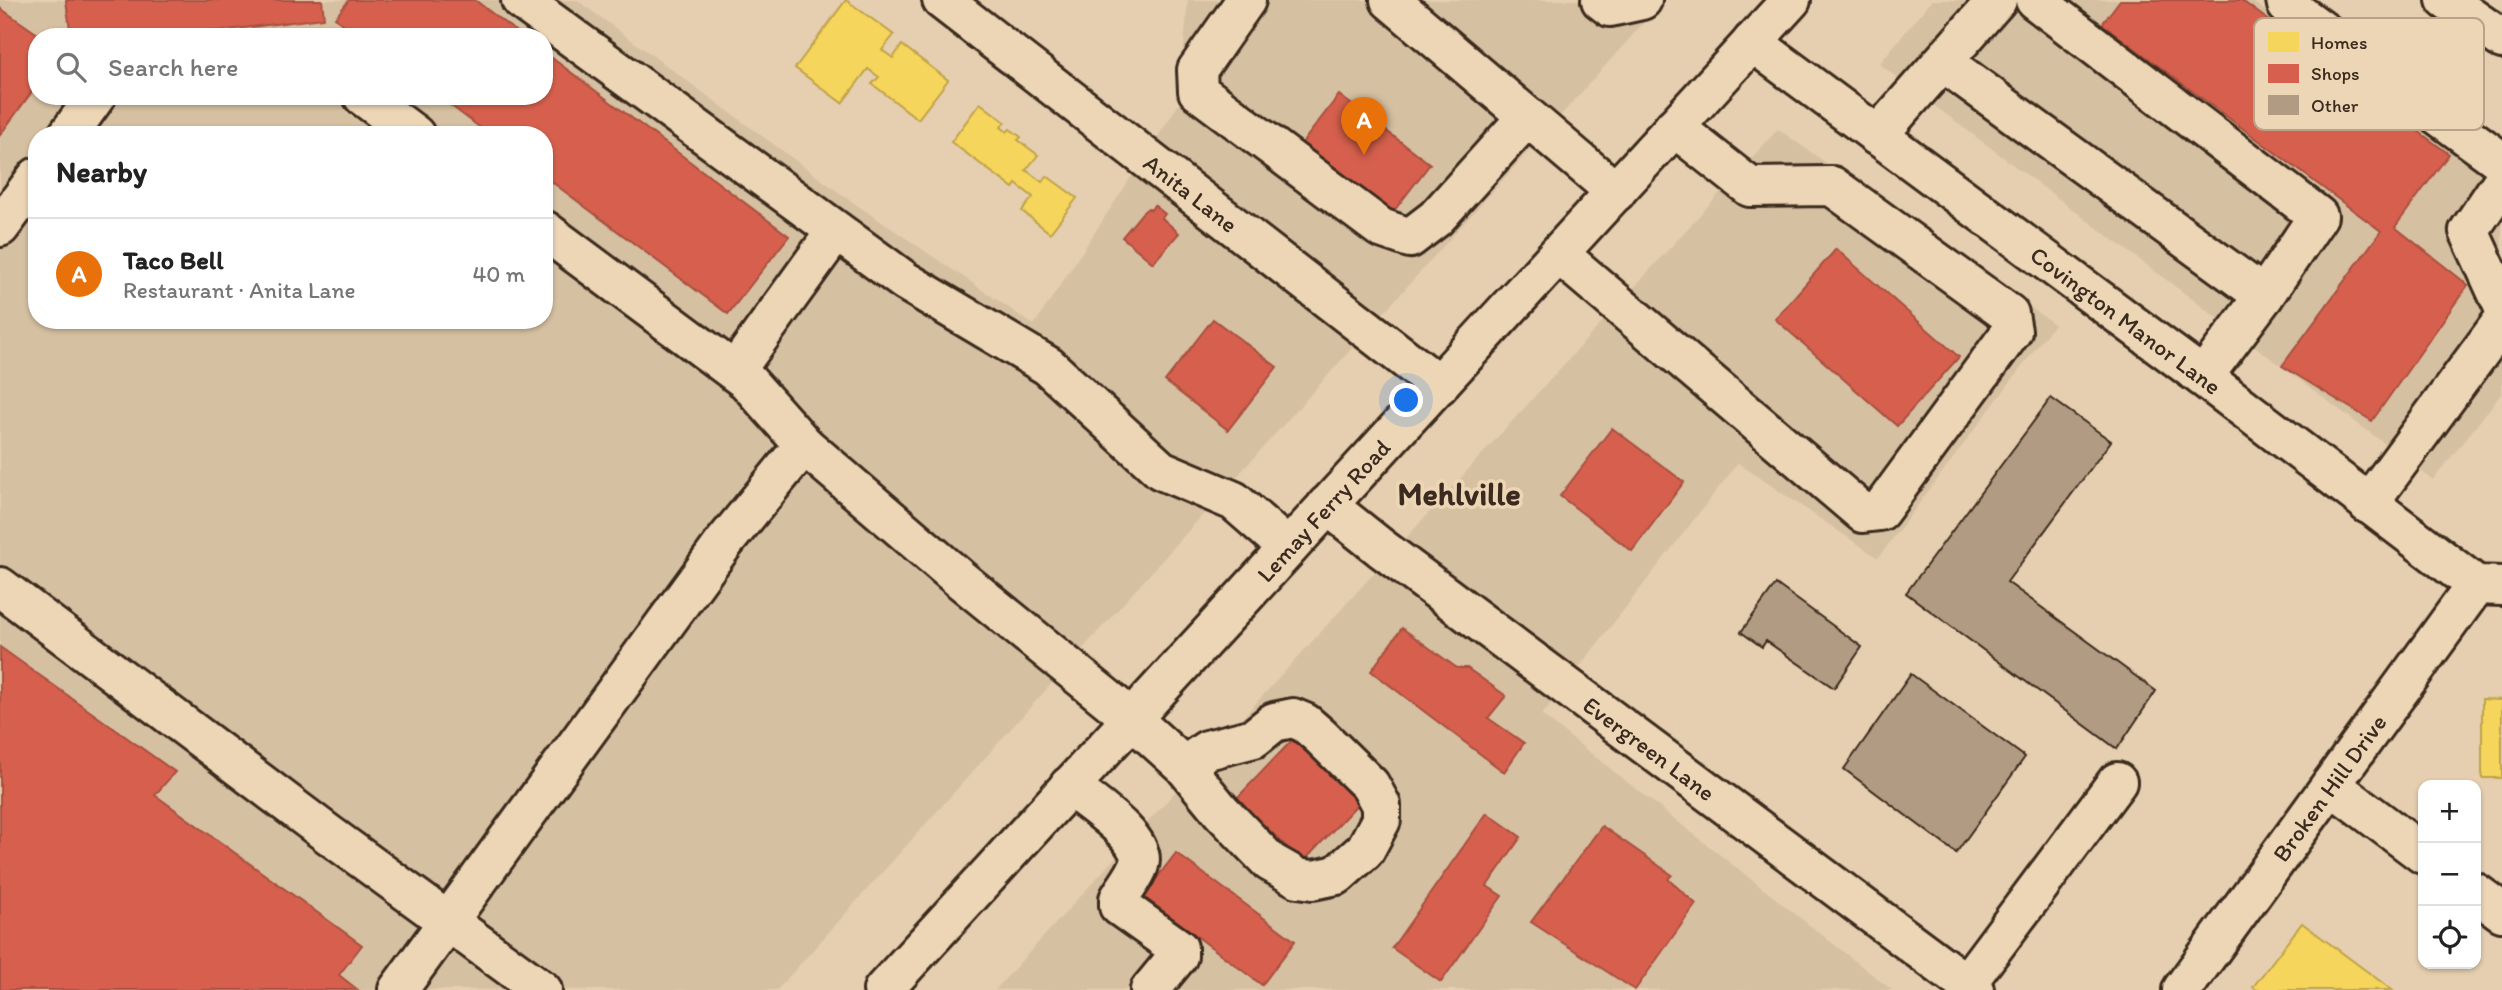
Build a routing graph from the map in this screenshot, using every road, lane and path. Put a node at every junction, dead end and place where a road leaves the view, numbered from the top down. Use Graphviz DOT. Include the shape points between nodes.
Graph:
graph roads {
  1 [pos="521,0"];
  2 [pos="942,0"];
  3 [pos="1246,0"];
  4 [pos="1390,0"];
  5 [pos="1601,0"];
  6 [pos="1642,0"];
  7 [pos="1791,0"];
  8 [pos="1997,0"];
  9 [pos="2035,0"];
  10 [pos="2286,0"];
  11 [pos="2446,0"];
  12 [pos="2305,18"];
  13 [pos="2472,18"];
  14 [pos="2484,26"];
  15 [pos="2502,39"];
  16 [pos="1752,43"];
  17 [pos="1942,62"];
  18 [pos="90,105"];
  19 [pos="375,105"];
  20 [pos="1527,117"];
  21 [pos="74,126"];
  22 [pos="403,126"];
  23 [pos="1674,127"];
  24 [pos="2458,130"];
  25 [pos="1877,136"];
  26 [pos="2502,162"];
  27 [pos="2502,181"];
  28 [pos="28,189"];
  29 [pos="1616,192"];
  30 [pos="0,227"];
  31 [pos="836,231"];
  32 [pos="553,237"];
  33 [pos="1559,254"];
  34 [pos="2264,296"];
  35 [pos="2502,303"];
  36 [pos="2502,322"];
  37 [pos="735,371"];
  38 [pos="2203,377"];
  39 [pos="1438,386"];
  40 [pos="804,445"];
  41 [pos="2368,504"];
  42 [pos="1327,505"];
  43 [pos="1288,548"];
  44 [pos="2489,586"];
  45 [pos="0,587"];
  46 [pos="1131,718"];
  47 [pos="1184,766"];
  48 [pos="2117,782"];
  49 [pos="2331,785"];
  50 [pos="1069,786"];
  51 [pos="2418,850"];
  52 [pos="2481,897"];
  53 [pos="2502,912"];
  54 [pos="449,922"];
  55 [pos="1970,987"];
  56 [pos="398,990"];
  57 [pos="542,990"];
  58 [pos="883,990"];
  59 [pos="1150,990"];
  60 [pos="2182,990"];
  1 -- 31 [label="street"];
  2 -- 39 [label="street, Anita Lane"];
  3 -- 20 [label="street" via="1197,70 1198,91 1381,228 1410,238 1436,218"];
  4 -- 20 [label="street"];
  5 -- 6 [label="street" via="1610,7"];
  7 -- 16 [label="street, Lemay Ferry Road"];
  8 -- 17 [label="street"];
  9 -- 34 [label="street" via="2318,216"];
  10 -- 12 [label="street"];
  11 -- 13 [label="street"];
  14 -- 15 [label="street"];
  16 -- 23 [label="street, Lemay Ferry Road"];
  16 -- 25 [label="street, Covington Manor Lane"];
  17 -- 25 [label="street"];
  17 -- 34 [label="street"];
  18 -- 21 [label="street"];
  19 -- 22 [label="street"];
  20 -- 29 [label="street"];
  23 -- 29 [label="street, Lemay Ferry Road"];
  23 -- 33 [label="street" via="1750,187 1832,186 2009,314 2012,331 1880,511 1863,513"];
  24 -- 26 [label="street"];
  25 -- 38 [label="street, Covington Manor Lane"];
  27 -- 35 [label="street" via="2469,231"];
  28 -- 30 [label="street"];
  29 -- 33 [label="street, Lemay Ferry Road"];
  31 -- 37 [label="street"];
  31 -- 43 [label="street" via="905,281 1048,366 1161,470 1234,501"];
  32 -- 37 [label="street"];
  33 -- 39 [label="street, Lemay Ferry Road"];
  34 -- 38 [label="street"];
  36 -- 41 [label="street"];
  37 -- 40 [label="street"];
  38 -- 41 [label="street, Covington Manor Lane"];
  39 -- 42 [label="street, Lemay Ferry Road"];
  40 -- 46 [label="street"];
  40 -- 54 [label="street" via="724,543"];
  41 -- 44 [label="street, Covington Manor Lane"];
  42 -- 43 [label="street, Lemay Ferry Road"];
  42 -- 55 [label="street, Evergreen Lane"];
  43 -- 46 [label="street, Lemay Ferry Road"];
  44 -- 49 [label="street, Broken Hill Drive"];
  45 -- 54 [label="street"];
  46 -- 47 [label="street"];
  46 -- 50 [label="street, Lemay Ferry Road"];
  47 -- 47 [label="street" via="1270,862 1298,878 1337,875 1365,850 1381,820 1381,805 1370,785 1320,736 1293,718 1274,722 1254,738 1207,750"];
  48 -- 55 [label="street"];
  49 -- 51 [label="street"];
  49 -- 60 [label="street, Broken Hill Drive"];
  50 -- 58 [label="street, Lemay Ferry Road"];
  50 -- 59 [label="street" via="1125,831 1137,848 1140,863 1119,906 1178,948 1178,956"];
  52 -- 53 [label="street"];
  54 -- 56 [label="street"];
  54 -- 57 [label="street"];
}
